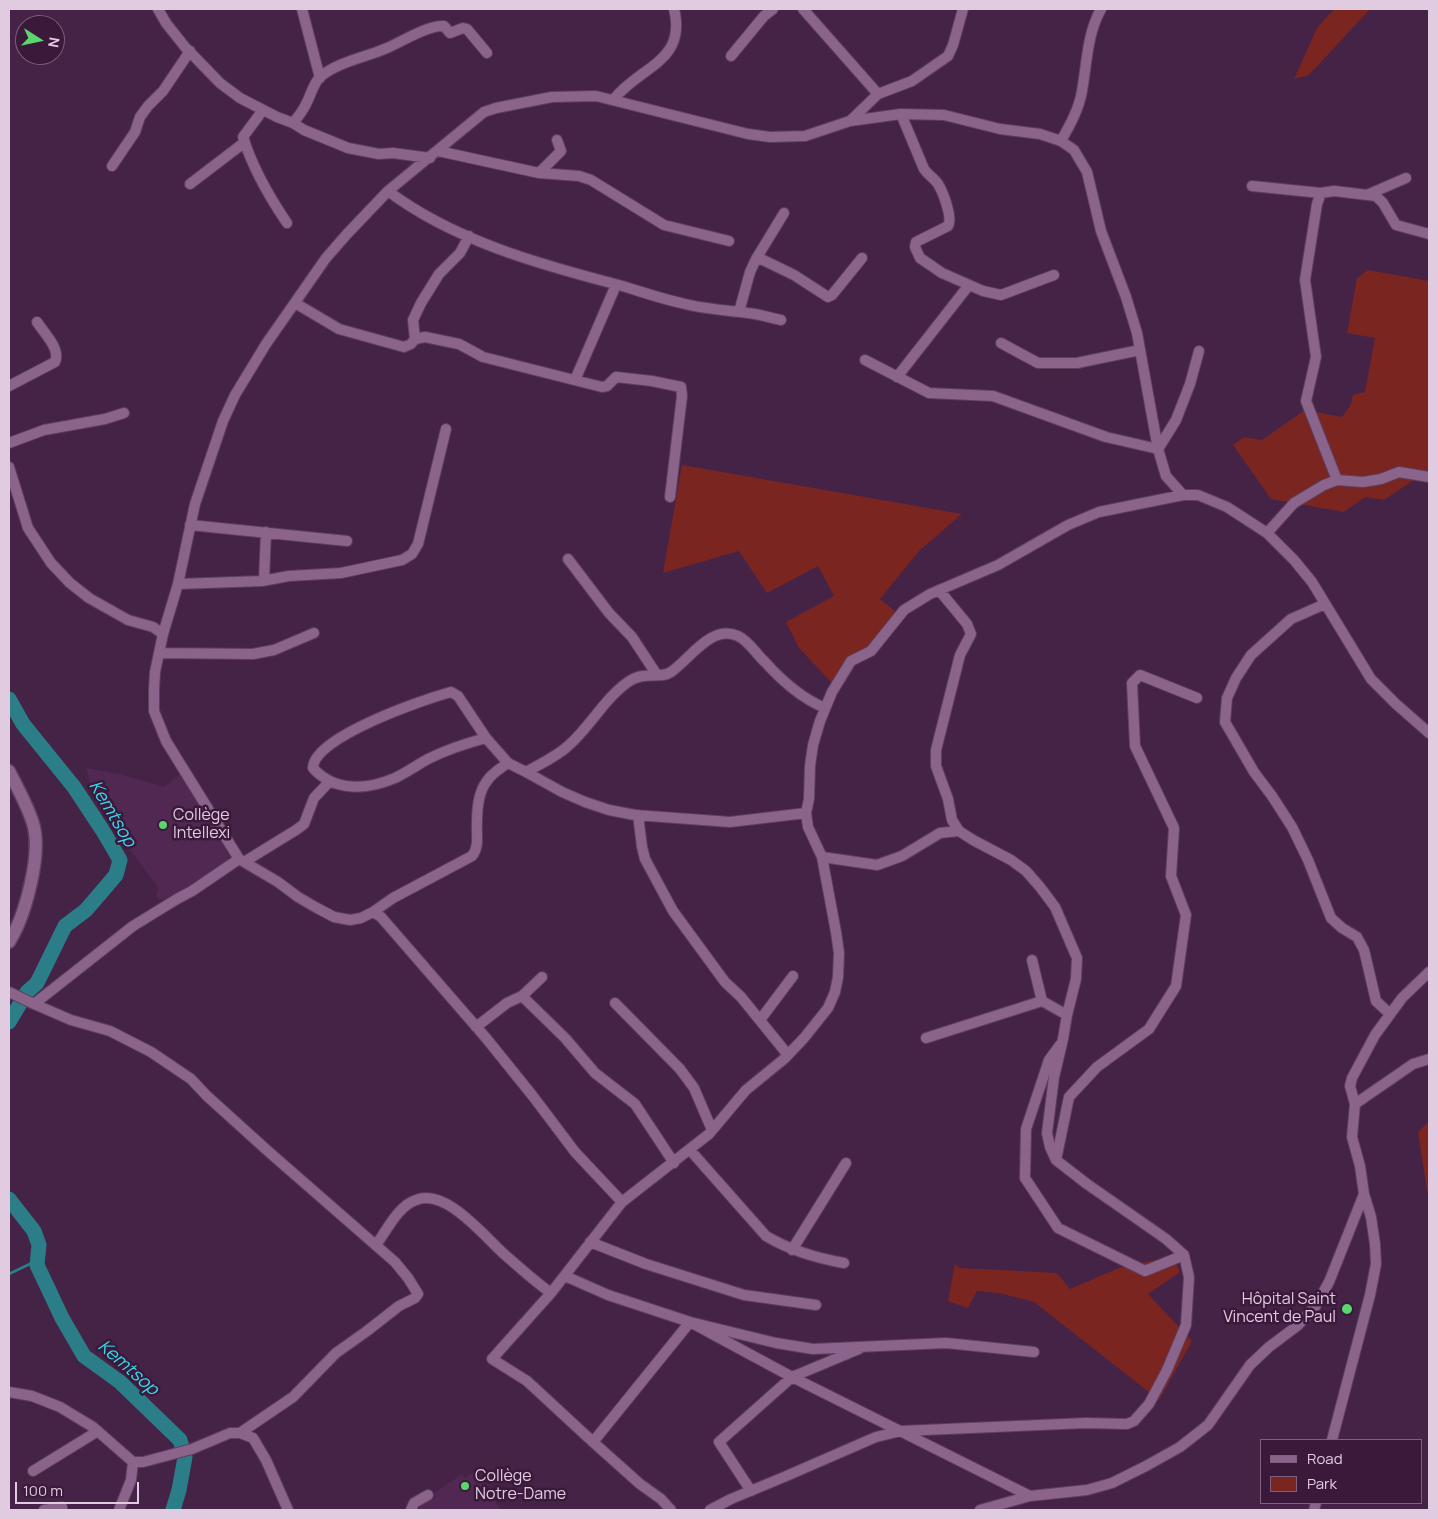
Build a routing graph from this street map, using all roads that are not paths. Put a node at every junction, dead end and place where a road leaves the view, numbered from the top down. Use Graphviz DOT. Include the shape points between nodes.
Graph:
graph roads {
  1 [pos="158,9"];
  2 [pos="302,9"];
  3 [pos="674,9"];
  4 [pos="773,9"];
  5 [pos="803,9"];
  6 [pos="963,9"];
  7 [pos="1101,9"];
  8 [pos="190,51"];
  9 [pos="487,53"];
  10 [pos="731,56"];
  11 [pos="320,78"];
  12 [pos="878,94"];
  13 [pos="614,99"];
  14 [pos="263,110"];
  15 [pos="901,114"];
  16 [pos="850,120"];
  17 [pos="293,123"];
  18 [pos="557,140"];
  19 [pos="1061,141"];
  20 [pos="244,142"];
  21 [pos="434,154"];
  22 [pos="112,166"];
  23 [pos="539,173"];
  24 [pos="1406,178"];
  25 [pos="190,184"];
  26 [pos="1252,186"];
  27 [pos="388,191"];
  28 [pos="1322,194"];
  29 [pos="1366,195"];
  30 [pos="784,214"];
  31 [pos="287,223"];
  32 [pos="1429,234"];
  33 [pos="469,236"];
  34 [pos="729,241"];
  35 [pos="862,258"];
  36 [pos="756,259"];
  37 [pos="1054,275"];
  38 [pos="616,285"];
  39 [pos="969,285"];
  40 [pos="294,303"];
  41 [pos="739,312"];
  42 [pos="782,320"];
  43 [pos="37,322"];
  44 [pos="415,339"];
  45 [pos="1001,343"];
  46 [pos="1140,350"];
  47 [pos="1199,351"];
  48 [pos="865,360"];
  49 [pos="897,377"];
  50 [pos="575,380"];
  51 [pos="9,386"];
  52 [pos="124,413"];
  53 [pos="446,429"];
  54 [pos="9,443"];
  55 [pos="1158,448"];
  56 [pos="9,472"];
  57 [pos="1429,477"];
  58 [pos="1337,480"];
  59 [pos="1183,495"];
  60 [pos="670,497"];
  61 [pos="190,525"];
  62 [pos="266,532"];
  63 [pos="1267,532"];
  64 [pos="347,541"];
  65 [pos="568,559"];
  66 [pos="264,580"];
  67 [pos="178,584"];
  68 [pos="939,590"];
  69 [pos="1325,604"];
  70 [pos="314,633"];
  71 [pos="163,634"];
  72 [pos="159,653"];
  73 [pos="657,675"];
  74 [pos="1197,698"];
  75 [pos="825,708"];
  76 [pos="1429,734"];
  77 [pos="486,738"];
  78 [pos="508,762"];
  79 [pos="9,771"];
  80 [pos="526,772"];
  81 [pos="329,782"];
  82 [pos="14,790"];
  83 [pos="806,813"];
  84 [pos="638,815"];
  85 [pos="959,831"];
  86 [pos="822,858"];
  87 [pos="241,860"];
  88 [pos="373,912"];
  89 [pos="9,942"];
  90 [pos="1032,960"];
  91 [pos="1429,972"];
  92 [pos="793,976"];
  93 [pos="542,977"];
  94 [pos="11,993"];
  95 [pos="522,996"];
  96 [pos="1042,1001"];
  97 [pos="32,1003"];
  98 [pos="615,1003"];
  99 [pos="1390,1014"];
  100 [pos="1067,1015"];
  101 [pos="760,1020"];
  102 [pos="476,1027"];
  103 [pos="926,1038"];
  104 [pos="1064,1040"];
  105 [pos="788,1055"];
  106 [pos="1429,1059"];
  107 [pos="1355,1104"];
  108 [pos="712,1130"];
  109 [pos="690,1150"];
  110 [pos="1056,1160"];
  111 [pos="674,1163"];
  112 [pos="846,1163"];
  113 [pos="1364,1194"];
  114 [pos="622,1202"];
  115 [pos="590,1242"];
  116 [pos="376,1245"];
  117 [pos="792,1250"];
  118 [pos="1184,1255"];
  119 [pos="844,1263"];
  120 [pos="565,1276"];
  121 [pos="551,1293"];
  122 [pos="816,1305"];
  123 [pos="690,1322"];
  124 [pos="866,1346"];
  125 [pos="1034,1352"];
  126 [pos="792,1378"];
  127 [pos="9,1392"];
  128 [pos="98,1431"];
  129 [pos="901,1431"];
  130 [pos="240,1433"];
  131 [pos="1332,1439"];
  132 [pos="593,1442"];
  133 [pos="133,1462"];
  134 [pos="33,1471"];
  135 [pos="751,1491"];
  136 [pos="428,1495"];
  137 [pos="1030,1496"];
  138 [pos="44,1510"];
  139 [pos="62,1510"];
  140 [pos="119,1510"];
  141 [pos="288,1510"];
  142 [pos="411,1510"];
  143 [pos="671,1510"];
  144 [pos="710,1510"];
  145 [pos="980,1510"];
  1 -- 8 [label="street"];
  2 -- 11 [label="street"];
  3 -- 13 [label="street" via="676,39 669,51"];
  4 -- 10 [label="street"];
  5 -- 12 [label="street"];
  6 -- 12 [label="street" via="948,56 912,81"];
  7 -- 19 [label="street" via="1092,28 1081,93"];
  8 -- 14 [label="street" via="230,92"];
  8 -- 22 [label="street" via="163,91 140,117 135,132"];
  9 -- 11 [label="street" via="467,29 450,33 441,26 345,64"];
  11 -- 17 [label="street"];
  12 -- 16 [label="street"];
  13 -- 16 [label="street" via="770,137 805,136"];
  13 -- 21 [label="street" via="584,95 552,97 488,110"];
  14 -- 17 [label="street"];
  14 -- 20 [label="street" via="245,132"];
  15 -- 16 [label="street"];
  15 -- 19 [label="street" via="944,115"];
  15 -- 39 [label="street" via="924,169 943,192 950,220 948,226 919,239 915,244 916,250 926,263"];
  17 -- 21 [label="street" via="348,148 379,154"];
  18 -- 23 [label="street" via="561,151"];
  19 -- 46 [label="street" via="1074,150 1087,172 1101,231 1126,297"];
  20 -- 25 [label="street"];
  20 -- 31 [label="street" via="276,208"];
  21 -- 23 [label="street"];
  21 -- 27 [label="street"];
  23 -- 34 [label="street" via="591,180 664,225"];
  24 -- 29 [label="street"];
  26 -- 28 [label="street"];
  27 -- 33 [label="street" via="409,207"];
  27 -- 40 [label="street" via="326,258"];
  28 -- 29 [label="street" via="1334,191"];
  28 -- 58 [label="street" via="1317,204 1305,280 1316,357 1306,402"];
  29 -- 32 [label="street" via="1376,196 1396,225"];
  30 -- 36 [label="street"];
  33 -- 38 [label="street" via="567,273"];
  33 -- 44 [label="street" via="460,253 439,274 421,303 413,320"];
  35 -- 36 [label="street" via="828,297 794,275"];
  36 -- 41 [label="street"];
  37 -- 39 [label="street" via="1001,295"];
  38 -- 41 [label="street" via="682,304"];
  38 -- 50 [label="street"];
  39 -- 49 [label="street"];
  40 -- 44 [label="street" via="339,329 404,347"];
  40 -- 61 [label="street" via="235,394 223,421"];
  41 -- 42 [label="street"];
  43 -- 51 [label="street" via="55,349 57,358"];
  44 -- 50 [label="street" via="425,337 459,344 484,357"];
  45 -- 46 [label="street" via="1038,363 1077,363"];
  46 -- 55 [label="street"];
  47 -- 55 [label="street" via="1176,420"];
  48 -- 49 [label="street"];
  49 -- 55 [label="street" via="929,393 993,396 1106,438"];
  50 -- 60 [label="street" via="602,387 616,377 680,387 682,396"];
  52 -- 54 [label="street" via="44,430"];
  53 -- 66 [label="street" via="418,544 412,554 402,560 341,573"];
  55 -- 59 [label="street" via="1166,476"];
  56 -- 71 [label="street" via="28,528 51,563 70,583 107,608"];
  57 -- 58 [label="street" via="1399,472 1362,482"];
  58 -- 63 [label="street" via="1294,504"];
  59 -- 63 [label="street" via="1198,495 1227,507"];
  59 -- 68 [label="street" via="1099,512 1068,525 998,565"];
  61 -- 62 [label="street"];
  61 -- 67 [label="street"];
  62 -- 64 [label="street"];
  62 -- 66 [label="street"];
  63 -- 69 [label="street" via="1312,582"];
  65 -- 73 [label="street" via="632,637"];
  66 -- 67 [label="street"];
  67 -- 71 [label="street"];
  68 -- 75 [label="street" via="904,610 871,651 851,661"];
  68 -- 85 [label="street" via="967,624 971,634 960,655 936,750 936,766 952,820"];
  69 -- 76 [label="street" via="1371,679"];
  69 -- 99 [label="street" via="1291,619 1251,655 1227,698 1225,722 1254,772 1292,826 1332,918 1356,937 1364,950 1376,1001"];
  70 -- 72 [label="street" via="274,650 253,654"];
  71 -- 72 [label="street"];
  72 -- 87 [label="street" via="154,711 159,725"];
  73 -- 75 [label="street" via="667,674 701,645 727,633 745,640 783,681"];
  73 -- 80 [label="street" via="640,675 627,682 569,746"];
  74 -- 110 [label="street" via="1140,675 1132,683 1135,746 1174,828 1171,876 1186,915 1176,986 1149,1029 1097,1067 1069,1097"];
  75 -- 83 [label="street" via="811,759"];
  77 -- 78 [label="street"];
  77 -- 81 [label="street" via="429,759 384,782 346,786"];
  77 -- 81 [label="street" via="456,694 451,692 432,697 374,719 321,753 314,760 313,768"];
  78 -- 80 [label="street"];
  78 -- 88 [label="street" via="484,787 478,809 476,851 472,856"];
  79 -- 82 [label="street"];
  80 -- 84 [label="street" via="585,802"];
  81 -- 87 [label="street" via="314,798 304,824"];
  82 -- 89 [label="street" via="34,829 35,853 23,913"];
  83 -- 84 [label="street" via="730,822"];
  83 -- 86 [label="street" via="808,827"];
  84 -- 101 [label="street" via="645,859 674,911 725,982"];
  85 -- 86 [label="street" via="940,834 902,856 878,864"];
  85 -- 100 [label="street" via="1011,860 1040,886 1054,907 1077,958 1076,979"];
  86 -- 105 [label="street" via="839,953 838,977 828,1008"];
  87 -- 88 [label="street" via="334,917 350,920"];
  87 -- 97 [label="street" via="133,926"];
  88 -- 102 [label="street" via="381,917"];
  90 -- 96 [label="street"];
  91 -- 99 [label="street"];
  92 -- 101 [label="street"];
  93 -- 95 [label="street"];
  94 -- 97 [label="street"];
  95 -- 102 [label="street" via="507,1003"];
  95 -- 111 [label="street" via="565,1038 588,1067 635,1104"];
  96 -- 100 [label="street"];
  96 -- 103 [label="street"];
  97 -- 116 [label="street" via="71,1020 110,1031 192,1080"];
  98 -- 108 [label="street" via="680,1069 694,1088"];
  99 -- 107 [label="street" via="1352,1078 1350,1086"];
  100 -- 104 [label="street"];
  101 -- 105 [label="street"];
  102 -- 114 [label="street" via="576,1152"];
  104 -- 110 [label="street" via="1054,1077 1047,1134"];
  104 -- 118 [label="street" via="1049,1060 1026,1129 1025,1178 1058,1228 1145,1271"];
  105 -- 108 [label="street" via="746,1090"];
  106 -- 107 [label="street" via="1413,1064"];
  107 -- 113 [label="street" via="1352,1137"];
  108 -- 109 [label="street"];
  109 -- 111 [label="street"];
  109 -- 117 [label="street" via="766,1236"];
  110 -- 118 [label="street"];
  111 -- 114 [label="street"];
  112 -- 117 [label="street"];
  113 -- 131 [label="street" via="1374,1235 1376,1264"];
  113 -- 137 [label="street" via="1329,1282 1314,1307 1297,1326 1250,1365 1208,1424 1180,1447 1112,1483 1086,1490"];
  114 -- 115 [label="street"];
  115 -- 120 [label="street"];
  115 -- 122 [label="street" via="744,1295"];
  116 -- 121 [label="street" via="399,1213 416,1200 430,1198 458,1211"];
  116 -- 130 [label="street" via="395,1262 418,1294 336,1352 293,1397"];
  117 -- 119 [label="street"];
  118 -- 129 [label="street" via="1189,1277 1186,1325 1149,1404 1134,1421 1126,1424"];
  120 -- 121 [label="street"];
  120 -- 123 [label="street" via="617,1298"];
  121 -- 132 [label="street" via="492,1359 527,1381"];
  123 -- 124 [label="street" via="813,1350"];
  123 -- 126 [label="street"];
  123 -- 132 [label="street"];
  124 -- 125 [label="street" via="946,1342"];
  124 -- 126 [label="street"];
  126 -- 129 [label="street"];
  126 -- 135 [label="street" via="719,1442"];
  127 -- 128 [label="street" via="32,1396 60,1407"];
  128 -- 133 [label="street"];
  128 -- 134 [label="street"];
  129 -- 135 [label="street" via="876,1437"];
  129 -- 137 [label="street"];
  130 -- 133 [label="street" via="230,1433 192,1449"];
  130 -- 141 [label="street" via="253,1438"];
  132 -- 143 [label="street"];
  133 -- 140 [label="street" via="131,1480"];
  135 -- 144 [label="street"];
  136 -- 142 [label="street" via="414,1503"];
  137 -- 145 [label="street"];
  138 -- 139 [label="street" via="62,1507"];
}
